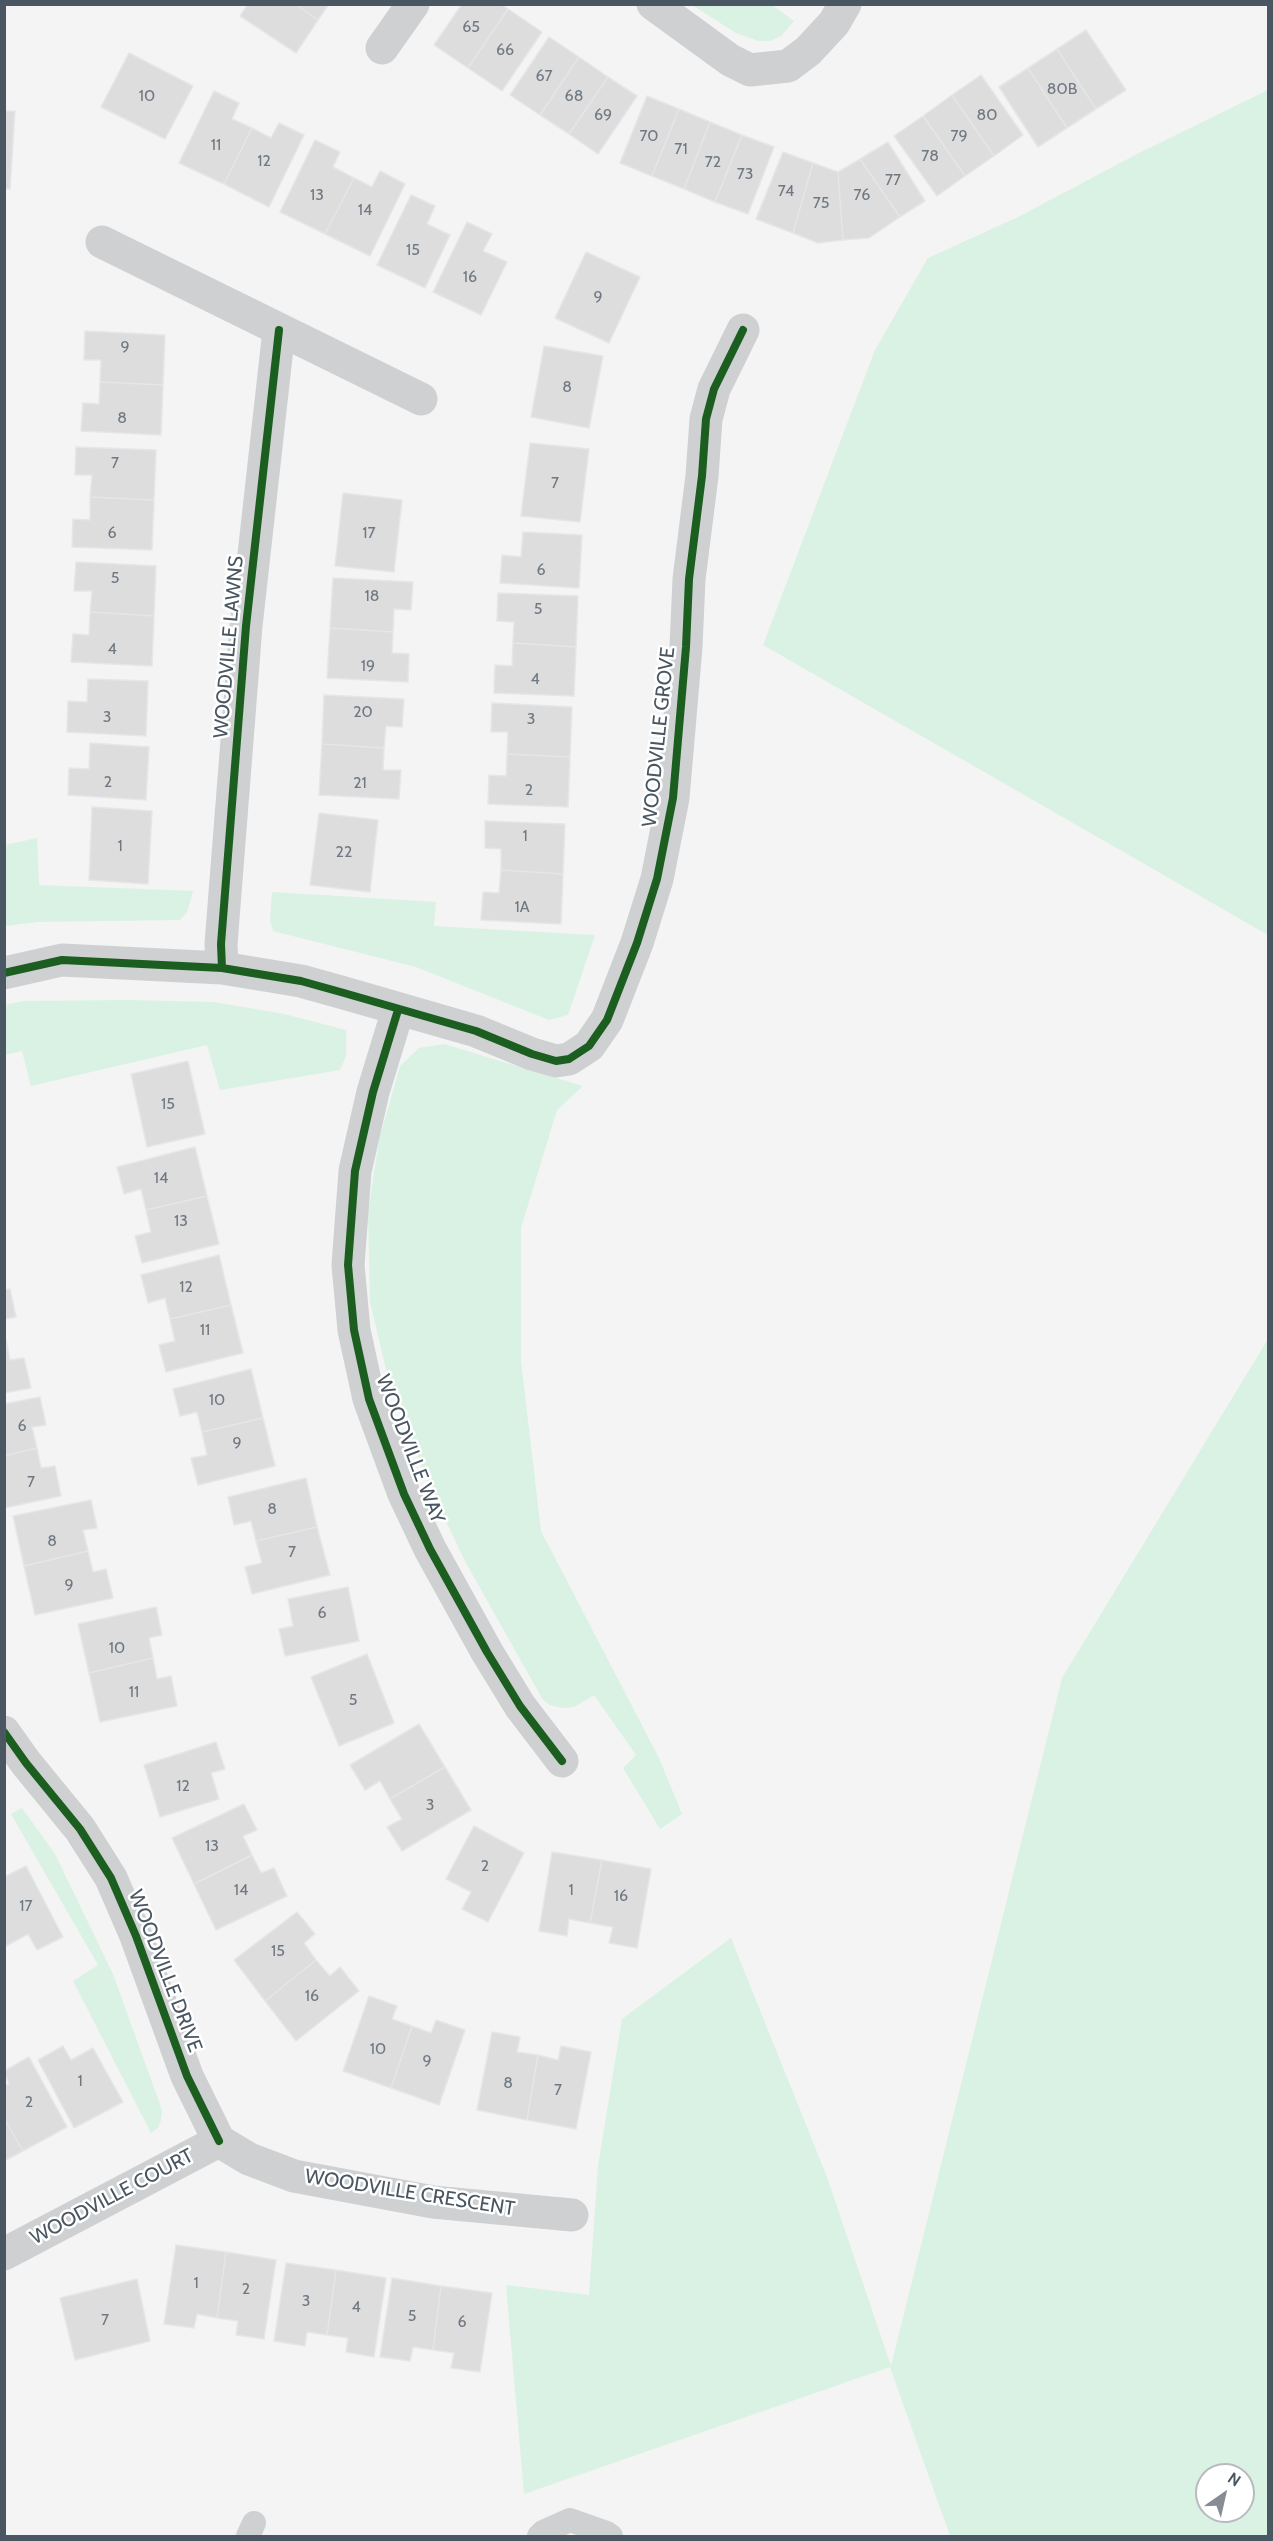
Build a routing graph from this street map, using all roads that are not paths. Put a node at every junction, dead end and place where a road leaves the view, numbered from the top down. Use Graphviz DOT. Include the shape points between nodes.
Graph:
graph roads {
  1 [pos="413,4"];
  2 [pos="653,4"];
  3 [pos="845,4"];
  4 [pos="382,48"];
  5 [pos="102,242"];
  6 [pos="279,330"];
  7 [pos="743,330"];
  8 [pos="421,399"];
  9 [pos="222,968"];
  10 [pos="4,973"];
  11 [pos="398,1010"];
  12 [pos="4,1732"];
  13 [pos="562,1761"];
  14 [pos="15,1769"];
  15 [pos="219,2141"];
  16 [pos="572,2215"];
  17 [pos="4,2254"];
  18 [pos="539,2536"];
  19 [pos="611,2536"];
  1 -- 4 [label="street"];
  2 -- 3 [label="street" via="750,70 788,66 808,51"];
  5 -- 6 [label="street"];
  6 -- 8 [label="street"];
  6 -- 9 [label="street, WOODVILLE LAWNS" via="246,626"];
  7 -- 11 [label="street, WOODVILLE GROVE" via="714,389 706,419 689,579 673,798 657,879 607,1020 589,1046 569,1059 556,1060 476,1031"];
  9 -- 10 [label="street, WOODVILLE GROVE" via="62,960"];
  9 -- 11 [label="street, WOODVILLE GROVE" via="301,981"];
  11 -- 13 [label="street, WOODVILLE WAY" via="373,1092 353,1181 348,1265 354,1330 369,1399 404,1494 457,1600 520,1706"];
  12 -- 14 [label="street, WOODVILLE DRIVE"];
  14 -- 15 [label="street, WOODVILLE DRIVE" via="80,1829 111,1878 187,2076"];
  15 -- 16 [label="street, WOODVILLE CRESCENT" via="249,2159 294,2176 433,2202"];
  15 -- 17 [label="street, WOODVILLE COURT"];
  18 -- 19 [label="lane" via="570,2520"];
}
